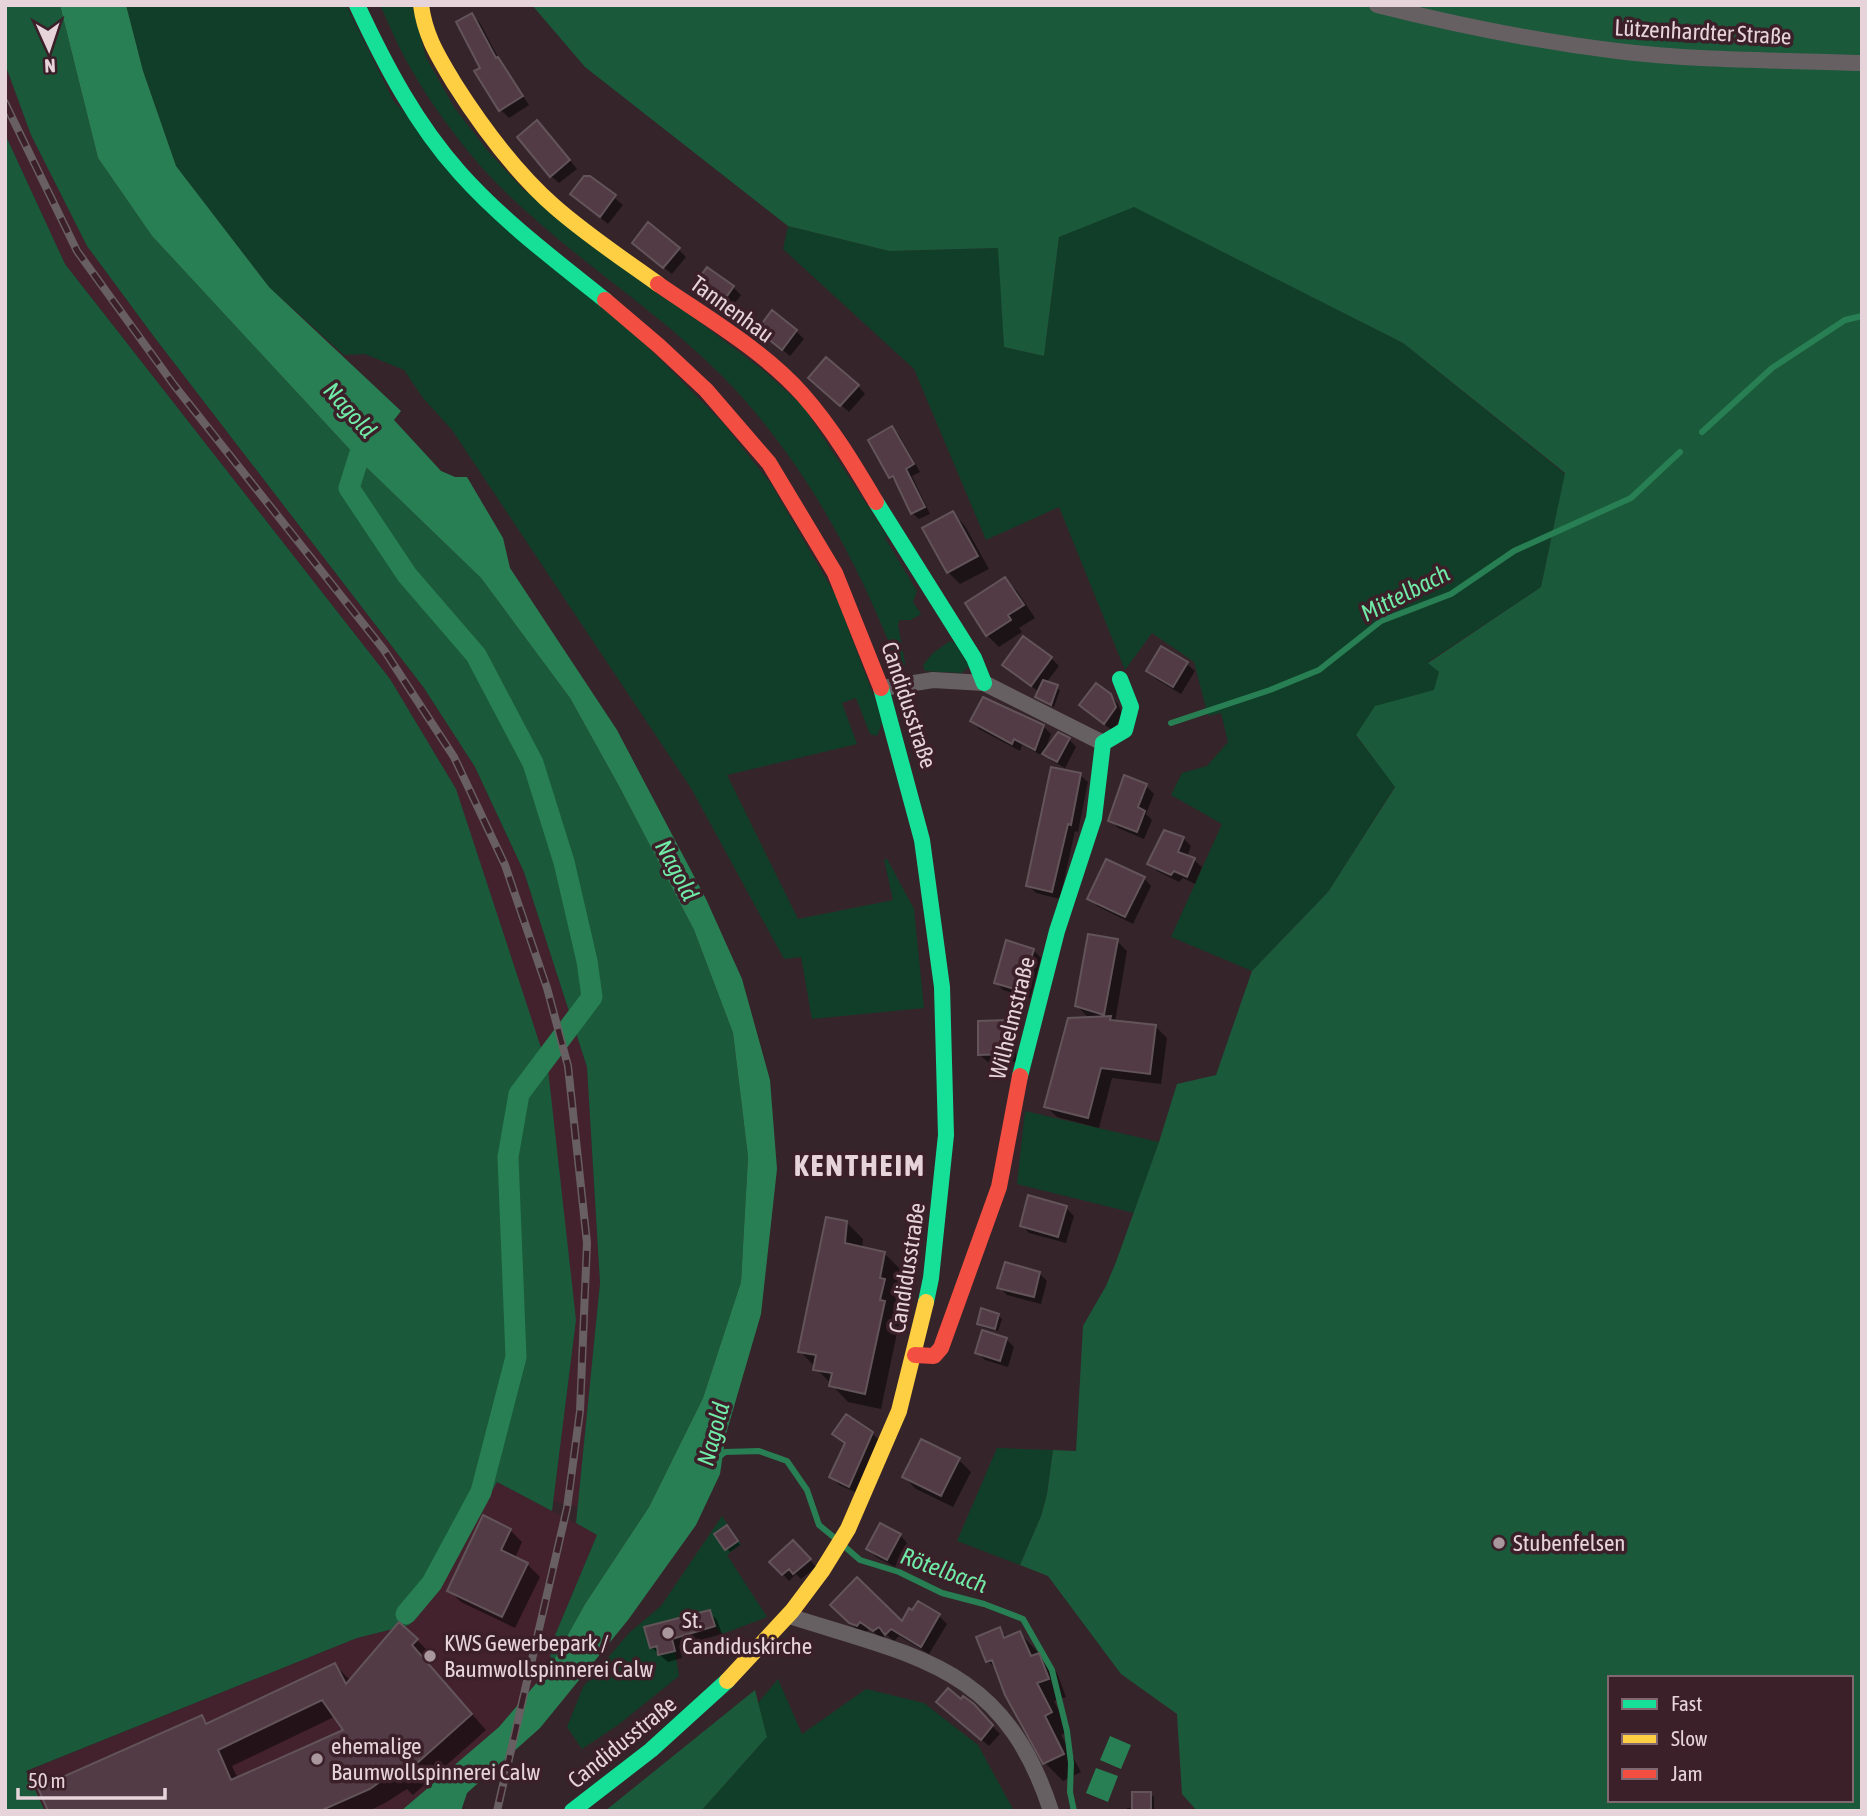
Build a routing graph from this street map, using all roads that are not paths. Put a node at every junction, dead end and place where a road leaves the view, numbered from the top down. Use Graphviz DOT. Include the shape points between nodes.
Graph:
graph roads {
  1 [pos="357,5"];
  2 [pos="421,5"];
  3 [pos="1377,5"];
  4 [pos="1862,63"];
  5 [pos="1120,680"];
  6 [pos="984,683"];
  7 [pos="883,688"];
  8 [pos="1103,743"];
  9 [pos="915,1355"];
  10 [pos="789,1616"];
  11 [pos="572,1811"];
  12 [pos="1051,1811"];
  1 -- 7 [label="main road, Candidusstraße" via="405,99 478,192 673,358 732,416 769,463 831,561"];
  2 -- 6 [label="main road, Tannenhau" via="424,27 441,61 478,121 527,179 609,249 756,352 802,394 838,440 974,658"];
  3 -- 4 [label="street, Lützenhardter Straße" via="1468,28 1619,51"];
  5 -- 8 [label="main road" via="1131,707 1125,730"];
  6 -- 7 [label="street" via="933,680"];
  6 -- 8 [label="street"];
  7 -- 9 [label="main road, Candidusstraße" via="920,822 944,1024 946,1117 940,1213"];
  8 -- 9 [label="main road, Wilhelmstraße" via="1094,818 1057,931 1024,1057 999,1187 941,1348 934,1356"];
  9 -- 10 [label="main road, Candidusstraße" via="892,1434 862,1502"];
  10 -- 11 [label="main road, Candidusstraße" via="696,1712"];
  10 -- 12 [label="street" via="920,1658 964,1682 1009,1723 1041,1779"];
}
